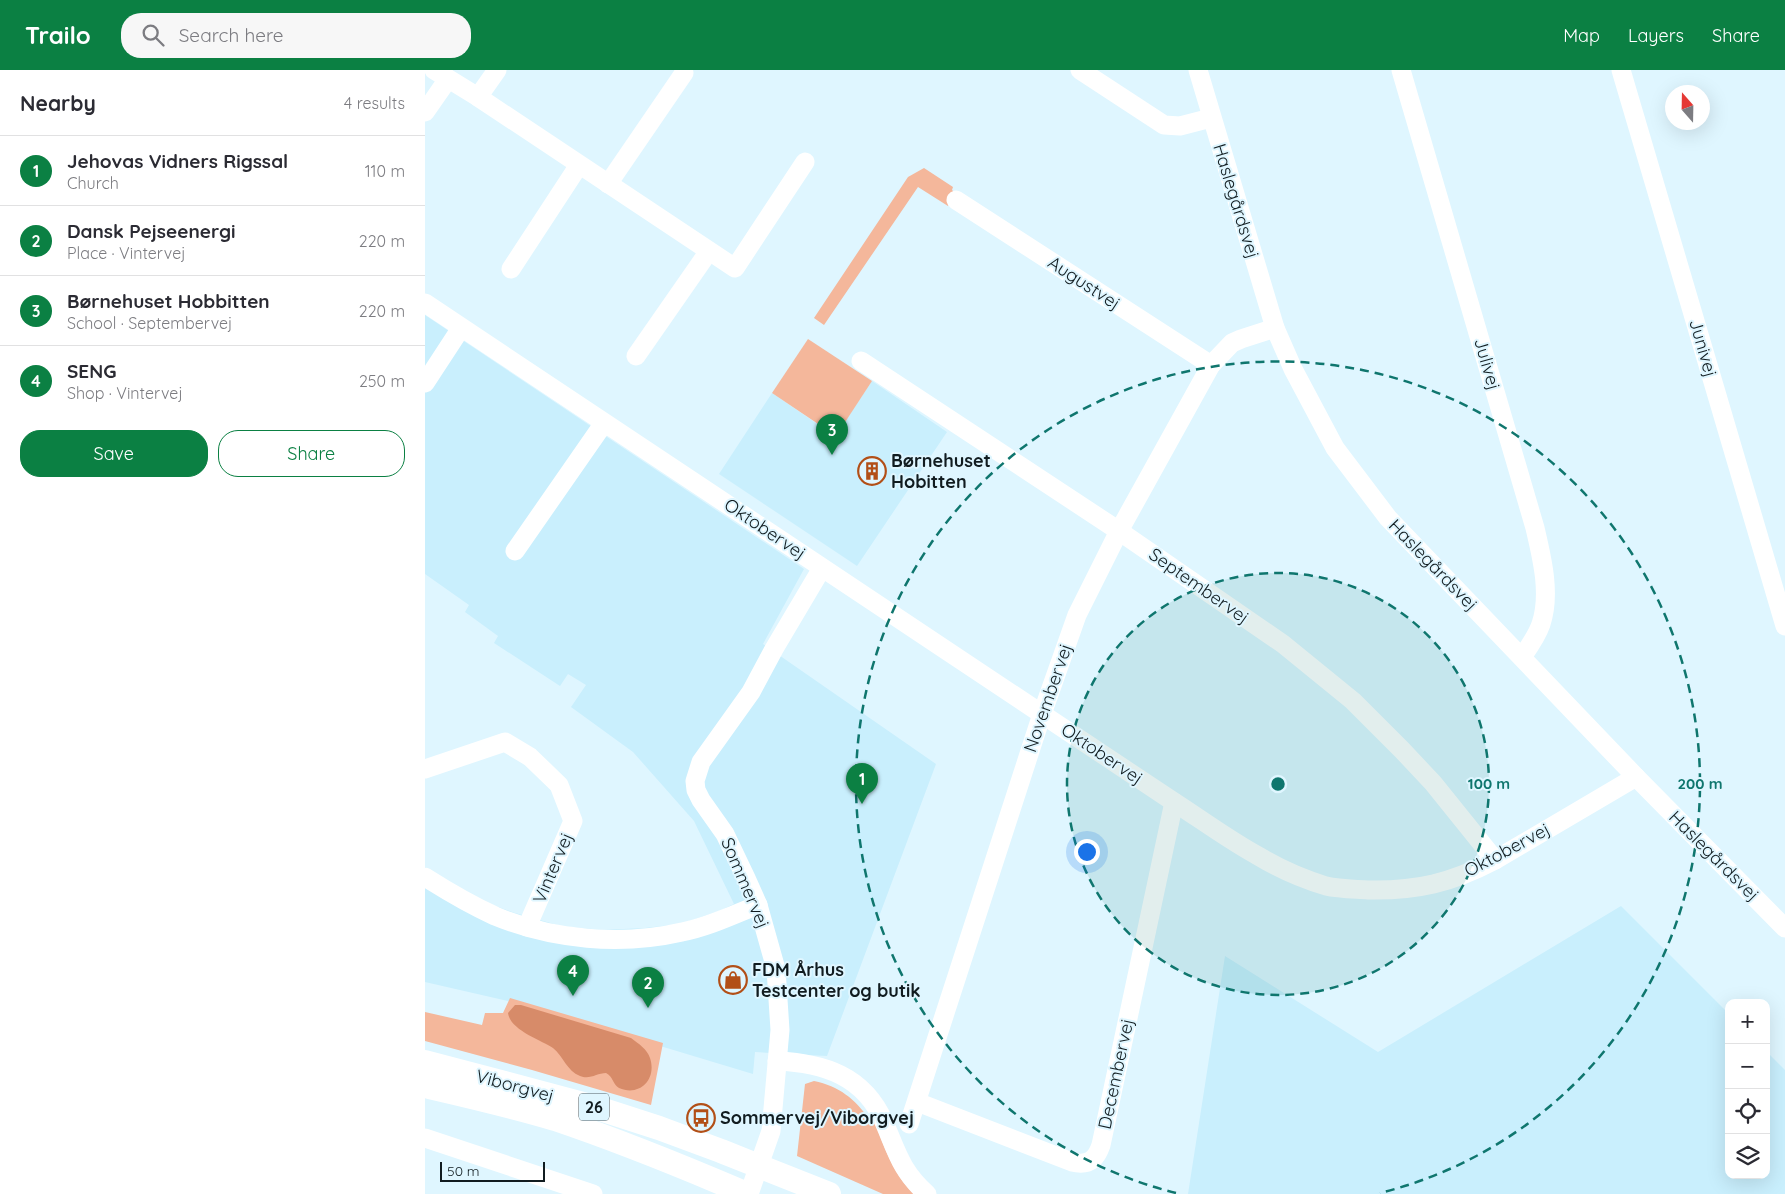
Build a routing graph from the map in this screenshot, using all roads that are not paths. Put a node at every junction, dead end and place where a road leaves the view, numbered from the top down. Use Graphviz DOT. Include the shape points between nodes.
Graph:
graph roads {
  1 [pos="497,70"];
  2 [pos="1080,70"];
  3 [pos="1198,70"];
  4 [pos="1401,70"];
  5 [pos="1621,70"];
  6 [pos="684,73"];
  7 [pos="441,75"];
  8 [pos="478,97"];
  9 [pos="425,112"];
  10 [pos="1211,118"];
  11 [pos="805,162"];
  12 [pos="579,165"];
  13 [pos="608,184"];
  14 [pos="955,200"];
  15 [pos="709,251"];
  16 [pos="511,269"];
  17 [pos="425,303"];
  18 [pos="461,328"];
  19 [pos="1275,328"];
  20 [pos="636,356"];
  21 [pos="861,360"];
  22 [pos="1211,366"];
  23 [pos="425,383"];
  24 [pos="604,423"];
  25 [pos="1119,531"];
  26 [pos="515,552"];
  27 [pos="822,568"];
  28 [pos="1785,626"];
  29 [pos="1522,658"];
  30 [pos="1042,714"];
  31 [pos="425,769"];
  32 [pos="1636,777"];
  33 [pos="1174,802"];
  34 [pos="1495,860"];
  35 [pos="425,877"];
  36 [pos="758,905"];
  37 [pos="527,927"];
  38 [pos="1785,928"];
  39 [pos="777,1061"];
  40 [pos="425,1062"];
  41 [pos="425,1086"];
  42 [pos="917,1102"];
  43 [pos="909,1124"];
  44 [pos="425,1138"];
  45 [pos="759,1166"];
  46 [pos="593,1194"];
  47 [pos="748,1194"];
  48 [pos="829,1194"];
  49 [pos="927,1194"];
  1 -- 8 [label="street"];
  2 -- 10 [label="street" via="1164,124 1179,126"];
  3 -- 10 [label="street, Haslegårdsvej"];
  4 -- 29 [label="street, Julivej" via="1542,561 1545,592 1542,622"];
  5 -- 28 [label="street, Junivej"];
  6 -- 13 [label="street"];
  7 -- 8 [label="street"];
  7 -- 9 [label="street"];
  8 -- 12 [label="street"];
  10 -- 19 [label="street, Haslegårdsvej"];
  11 -- 15 [label="street" via="735,268"];
  12 -- 13 [label="street"];
  12 -- 16 [label="street"];
  13 -- 15 [label="street"];
  14 -- 22 [label="street, Augustvej"];
  15 -- 20 [label="street"];
  17 -- 18 [label="street, Oktobervej"];
  18 -- 23 [label="street"];
  18 -- 24 [label="street, Oktobervej"];
  19 -- 22 [label="street, Novembervej" via="1232,343"];
  19 -- 29 [label="street, Haslegårdsvej" via="1335,448 1388,518"];
  21 -- 25 [label="street, Septembervej"];
  22 -- 25 [label="street, Novembervej"];
  24 -- 26 [label="street"];
  24 -- 27 [label="street, Oktobervej"];
  25 -- 30 [label="street, Novembervej" via="1077,615"];
  25 -- 34 [label="street, Septembervej" via="1283,644 1353,701 1433,783"];
  27 -- 30 [label="street, Oktobervej"];
  27 -- 36 [label="street, Sommervej" via="751,692 701,762 695,781 701,800 736,854"];
  29 -- 32 [label="street, Haslegårdsvej"];
  30 -- 33 [label="street, Oktobervej"];
  30 -- 42 [label="street, Novembervej"];
  31 -- 37 [label="street, Vintervej" via="505,742 530,757 559,785 573,821"];
  32 -- 34 [label="street, Oktobervej"];
  32 -- 38 [label="street, Haslegårdsvej"];
  33 -- 34 [label="street, Oktobervej" via="1259,857 1327,886 1389,890 1420,888 1472,872"];
  33 -- 42 [label="street, Decembervej" via="1101,1145 1095,1158 1084,1164 1072,1162"];
  35 -- 37 [label="street, Vintervej" via="486,911"];
  36 -- 37 [label="street, Vintervej" via="684,932 656,937 573,937"];
  36 -- 39 [label="street, Sommervej" via="776,970 780,1030"];
  39 -- 45 [label="street, Sommervej" via="771,1131"];
  39 -- 49 [label="street" via="823,1067 858,1086 879,1112 908,1176"];
  40 -- 45 [label="main road, Viborgvej / 26" via="599,1109"];
  41 -- 47 [label="main road, Viborgvej / 26" via="505,1104 555,1120"];
  42 -- 43 [label="street, Novembervej"];
  44 -- 46 [label="street"];
  45 -- 47 [label="street, Sommervej"];
  45 -- 48 [label="main road, Viborgvej / 26"];
}
